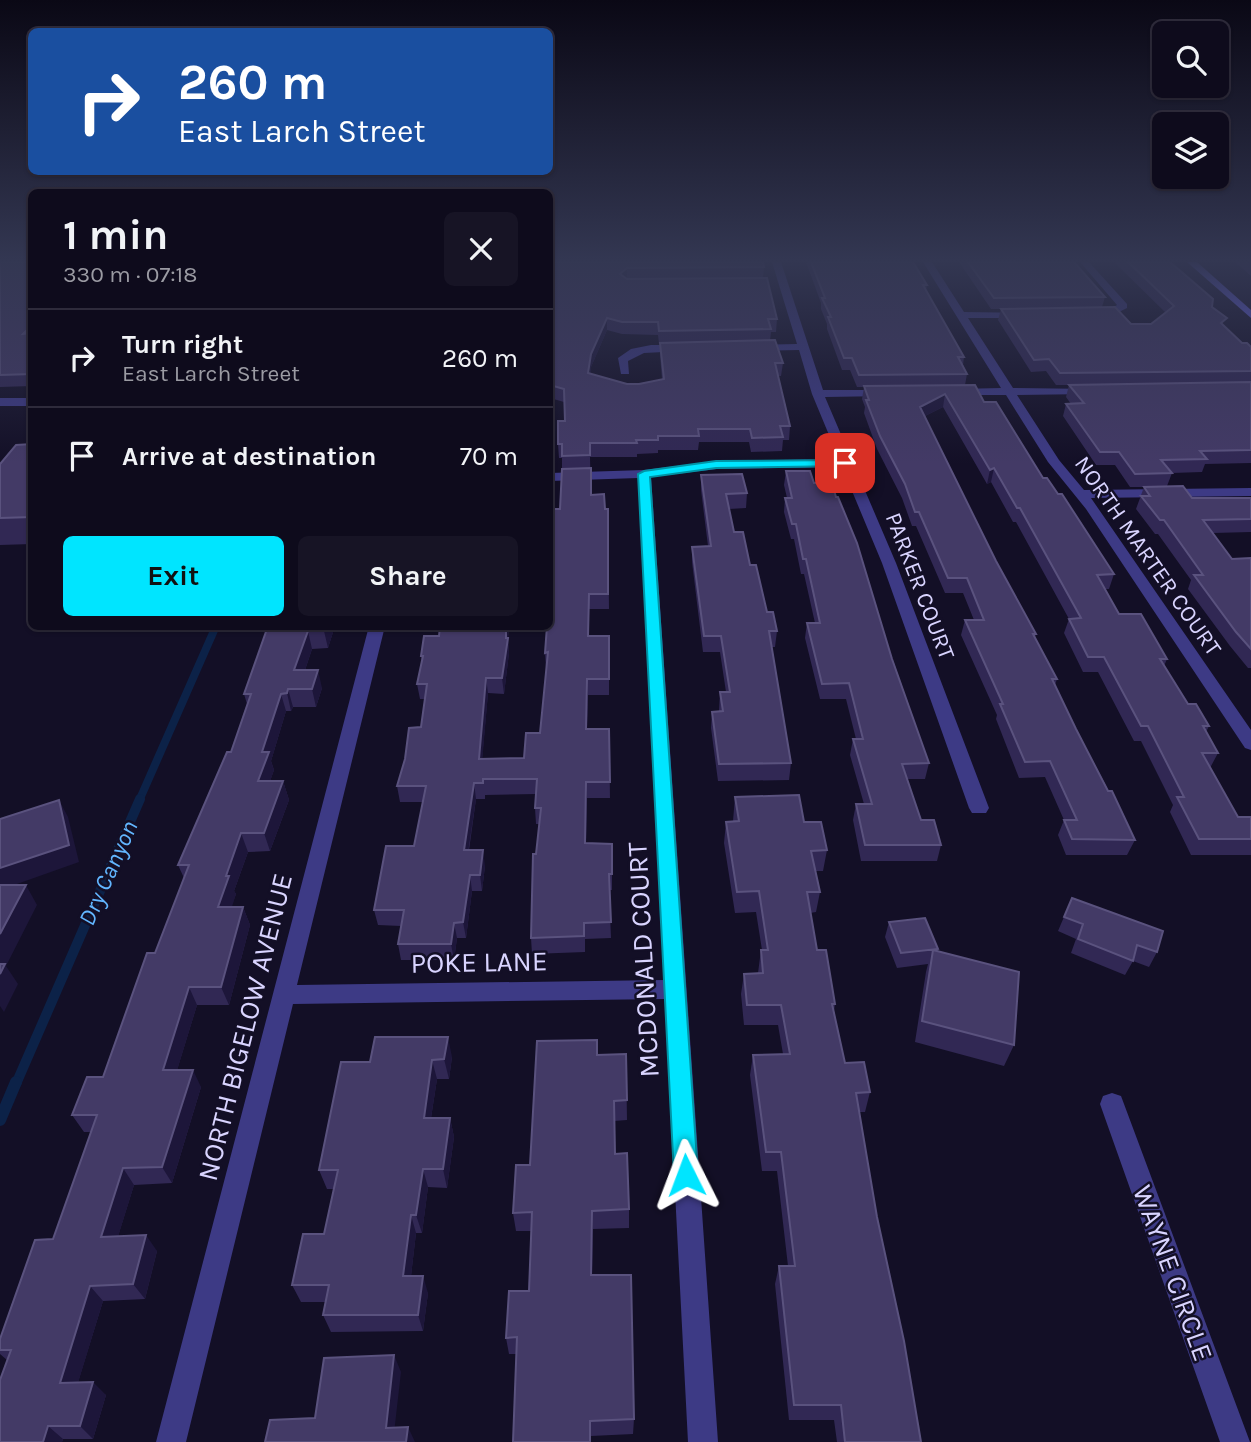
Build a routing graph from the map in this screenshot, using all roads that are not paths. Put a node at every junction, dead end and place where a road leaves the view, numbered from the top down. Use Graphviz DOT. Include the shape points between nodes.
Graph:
graph roads {
  1 [pos="795,329"];
  2 [pos="969,329"];
  3 [pos="802,347"];
  4 [pos="695,348"];
  5 [pos="748,348"];
  6 [pos="625,372"];
  7 [pos="1102,391"];
  8 [pos="1009,392"];
  9 [pos="900,393"];
  10 [pos="940,393"];
  11 [pos="818,394"];
  12 [pos="0,402"];
  13 [pos="28,402"];
  14 [pos="845,463"];
  15 [pos="644,474"];
  16 [pos="553,477"];
  17 [pos="1251,492"];
  18 [pos="1079,494"];
  19 [pos="376,630"];
  20 [pos="1251,744"];
  21 [pos="979,808"];
  22 [pos="674,989"];
  23 [pos="284,995"];
  24 [pos="1112,1104"];
  25 [pos="171,1442"];
  26 [pos="703,1442"];
  27 [pos="1235,1442"];
  1 -- 3 [label="street, PARKER COURT"];
  2 -- 8 [label="street, NORTH MARTER COURT"];
  3 -- 5 [label="street"];
  3 -- 11 [label="street, PARKER COURT"];
  4 -- 6 [label="street" via="628,354 622,360"];
  7 -- 8 [label="street"];
  8 -- 10 [label="street"];
  8 -- 18 [label="street, NORTH MARTER COURT"];
  9 -- 11 [label="street"];
  11 -- 14 [label="street, PARKER COURT"];
  12 -- 13 [label="street"];
  14 -- 15 [label="street" via="716,465"];
  14 -- 21 [label="street, PARKER COURT" via="889,563"];
  15 -- 16 [label="street"];
  15 -- 22 [label="street, MCDONALD COURT"];
  17 -- 18 [label="street"];
  18 -- 20 [label="street, NORTH MARTER COURT"];
  19 -- 23 [label="street, NORTH BIGELOW AVENUE"];
  22 -- 23 [label="street, POKE LANE"];
  22 -- 26 [label="street, MCDONALD COURT"];
  23 -- 25 [label="street, NORTH BIGELOW AVENUE"];
  24 -- 27 [label="street, WAYNE CIRCLE"];
}
